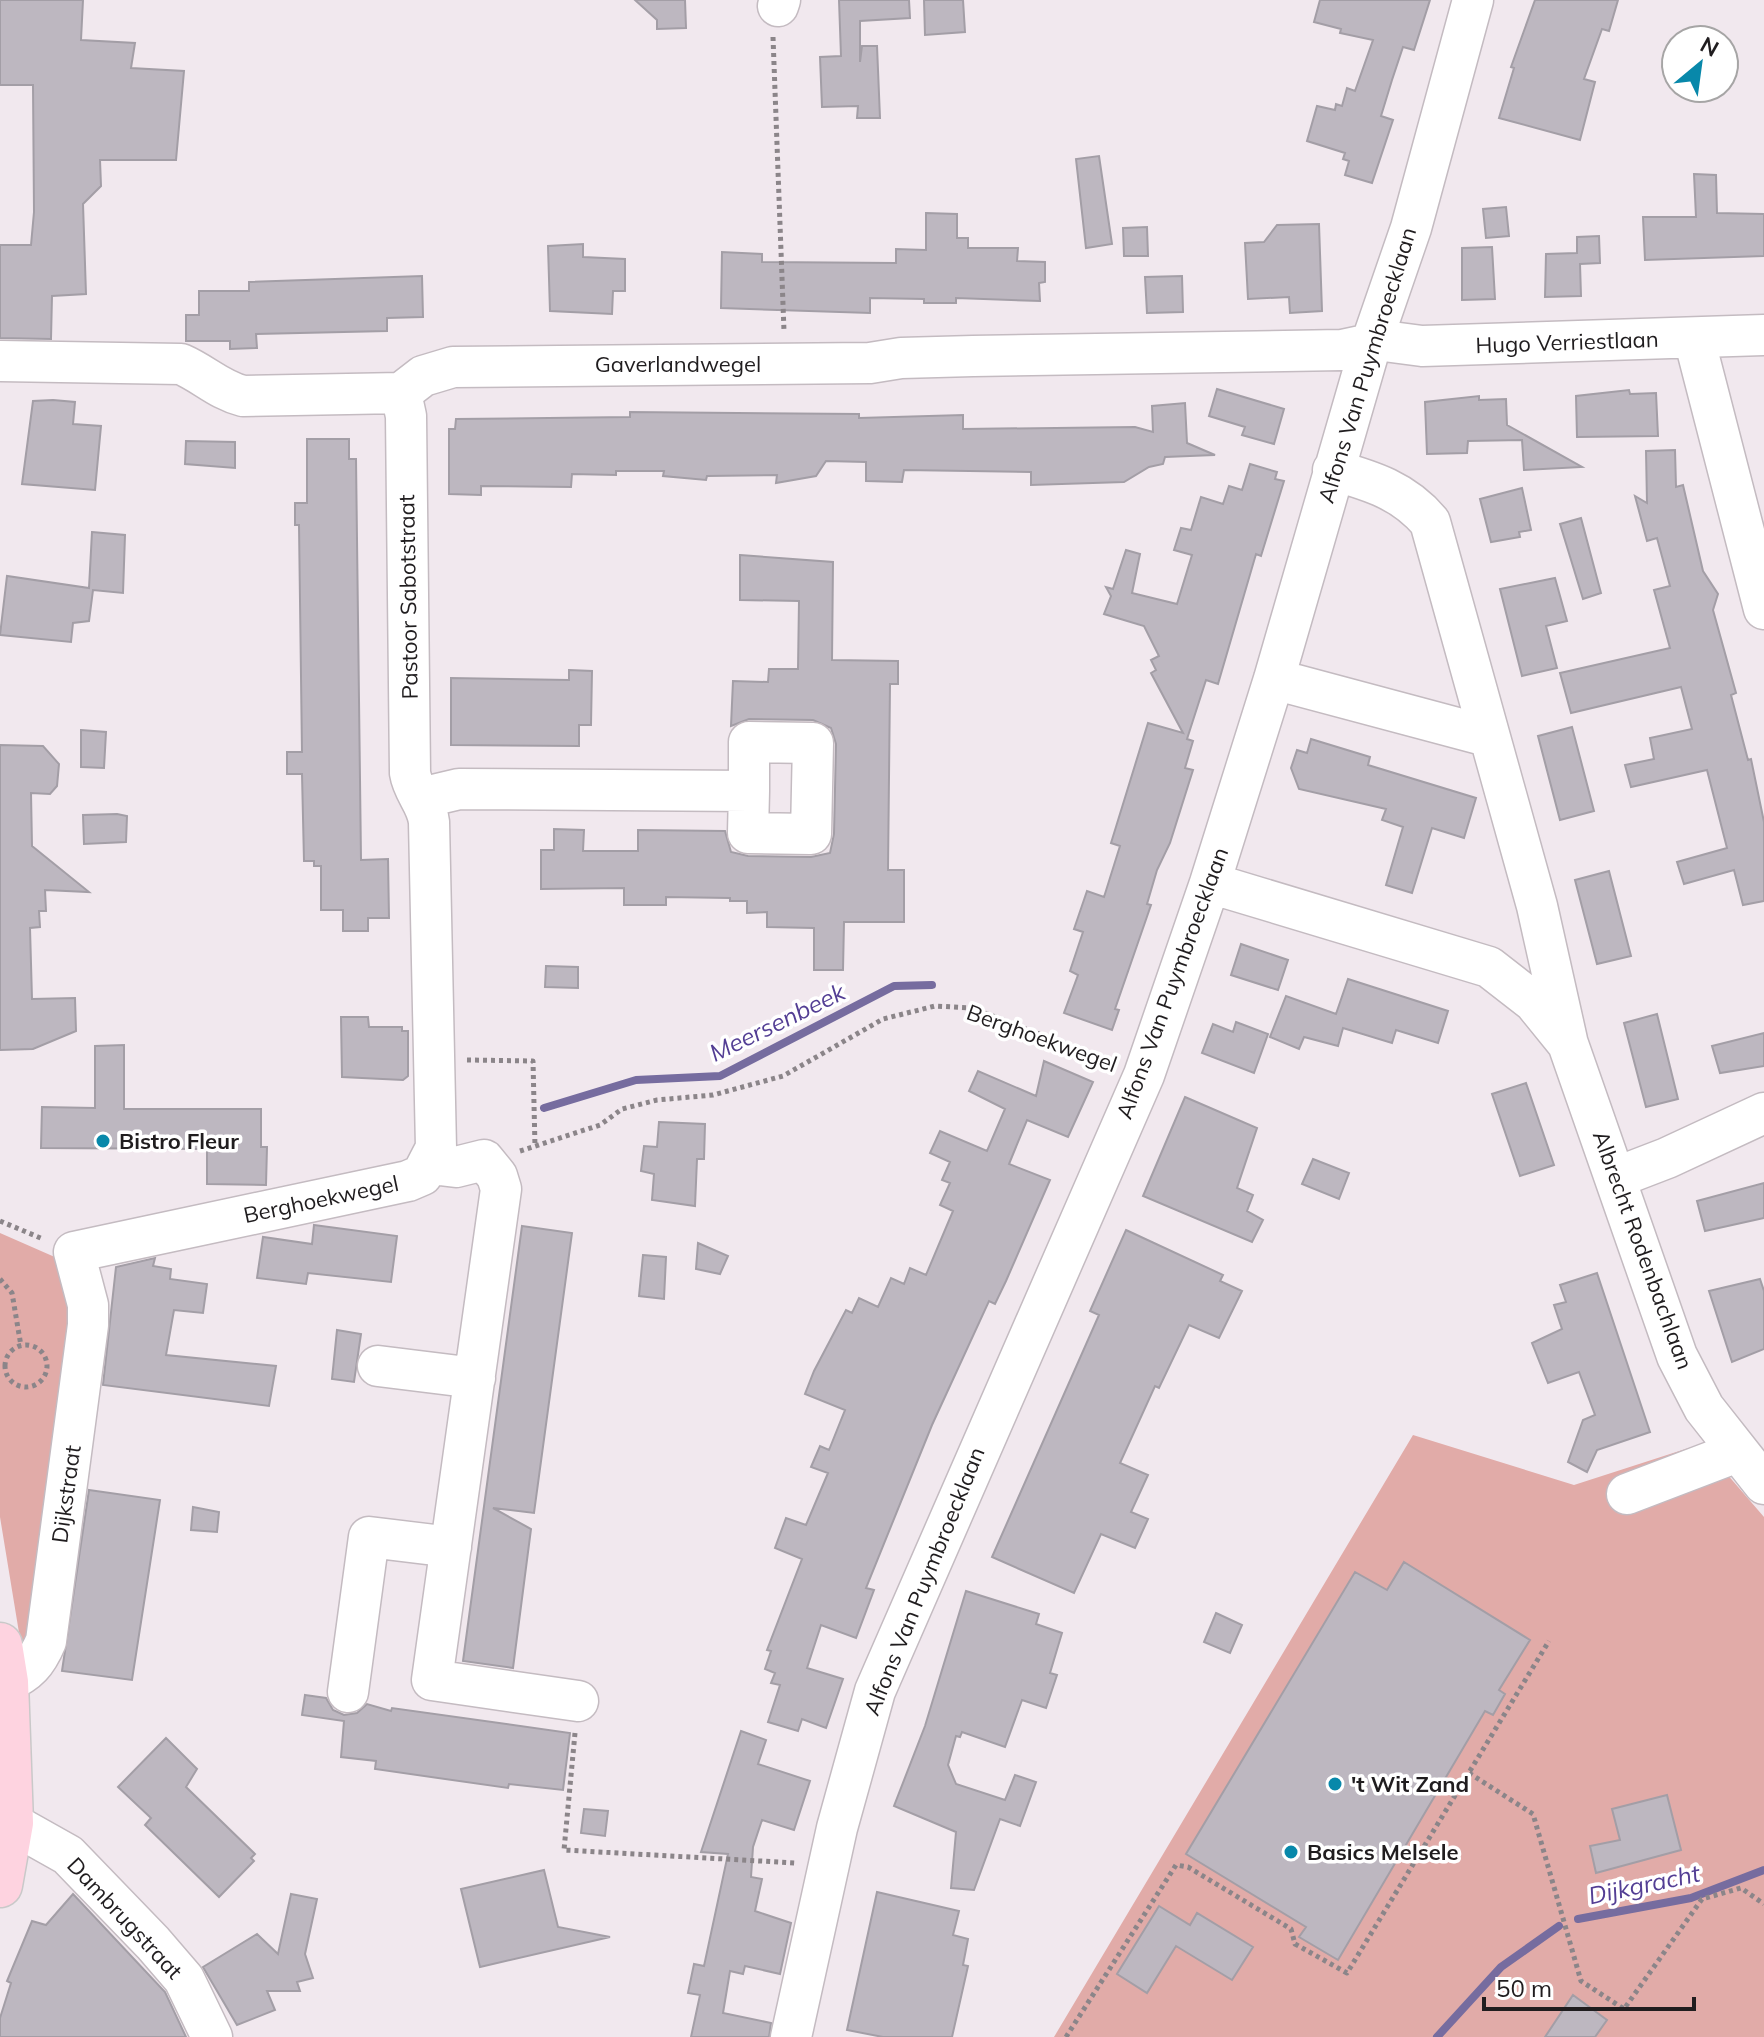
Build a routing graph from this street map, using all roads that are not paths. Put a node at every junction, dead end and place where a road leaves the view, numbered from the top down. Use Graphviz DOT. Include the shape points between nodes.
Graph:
graph roads {
  1 [pos="1473,0"];
  2 [pos="1764,335"];
  3 [pos="1694,338"];
  4 [pos="1371,344"];
  5 [pos="0,361"];
  6 [pos="401,393"];
  7 [pos="1333,470"];
  8 [pos="1764,609"];
  9 [pos="1274,679"];
  10 [pos="1487,736"];
  11 [pos="749,791"];
  12 [pos="421,798"];
  13 [pos="1210,883"];
  14 [pos="1537,906"];
  15 [pos="1489,967"];
  16 [pos="1568,1044"];
  17 [pos="1764,1113"];
  18 [pos="431,1164"];
  19 [pos="1615,1178"];
  20 [pos="74,1252"];
  21 [pos="378,1366"];
  22 [pos="475,1378"];
  23 [pos="1737,1452"];
  24 [pos="1764,1484"];
  25 [pos="1627,1494"];
  26 [pos="451,1547"];
  27 [pos="3,1663"];
  28 [pos="348,1692"];
  29 [pos="578,1701"];
  30 [pos="11,1823"];
  31 [pos="0,1885"];
  32 [pos="212,2037"];
  33 [pos="791,2037"];
  1 -- 4 [label="street, Alfons Van Puymbroecklaan" via="1411,228"];
  2 -- 3 [label="street, Hugo Verriestlaan"];
  3 -- 4 [label="street, Hugo Verriestlaan"];
  3 -- 8 [label="street"];
  4 -- 6 [label="street, Gaverlandwegel" via="1342,350 973,356 870,363 453,367 423,376"];
  4 -- 7 [label="street, Alfons Van Puymbroecklaan"];
  5 -- 6 [label="street" via="181,364 222,390 243,396"];
  6 -- 12 [label="street, Pastoor Sabotstraat" via="406,416 410,773"];
  7 -- 9 [label="street, Alfons Van Puymbroecklaan"];
  7 -- 10 [label="street, Albrecht Rodenbachlaan" via="1412,501 1430,522"];
  9 -- 10 [label="street"];
  9 -- 13 [label="street, Alfons Van Puymbroecklaan"];
  10 -- 14 [label="street, Albrecht Rodenbachlaan"];
  11 -- 12 [label="street" via="459,789"];
  12 -- 18 [label="street, Pastoor Sabotstraat" via="429,822 436,1148"];
  13 -- 15 [label="street"];
  13 -- 33 [label="street, Alfons Van Puymbroecklaan" via="1144,1075 875,1691"];
  14 -- 15 [label="street" via="1532,935 1518,956"];
  14 -- 16 [label="street, Albrecht Rodenbachlaan"];
  15 -- 16 [label="street, Albrecht Rodenbachlaan" via="1534,1002"];
  16 -- 19 [label="street, Albrecht Rodenbachlaan"];
  17 -- 19 [label="street"];
  18 -- 20 [label="street, Berghoekwegel" via="408,1181"];
  18 -- 22 [label="street, Berghoekwegel" via="456,1167 484,1160 501,1189"];
  19 -- 23 [label="street, Albrecht Rodenbachlaan" via="1677,1356 1704,1408"];
  20 -- 27 [label="street, Dijkstraat" via="88,1325 46,1641 25,1673"];
  21 -- 22 [label="street"];
  22 -- 26 [label="street"];
  23 -- 24 [label="street, Albrecht Rodenbachlaan"];
  23 -- 25 [label="street"];
  26 -- 28 [label="street" via="369,1537"];
  26 -- 29 [label="street" via="432,1680"];
  27 -- 30 [label="main road"];
  30 -- 31 [label="main road"];
  30 -- 32 [label="street, Dambrugstraat" via="68,1855 153,1943 184,1979"];
}
